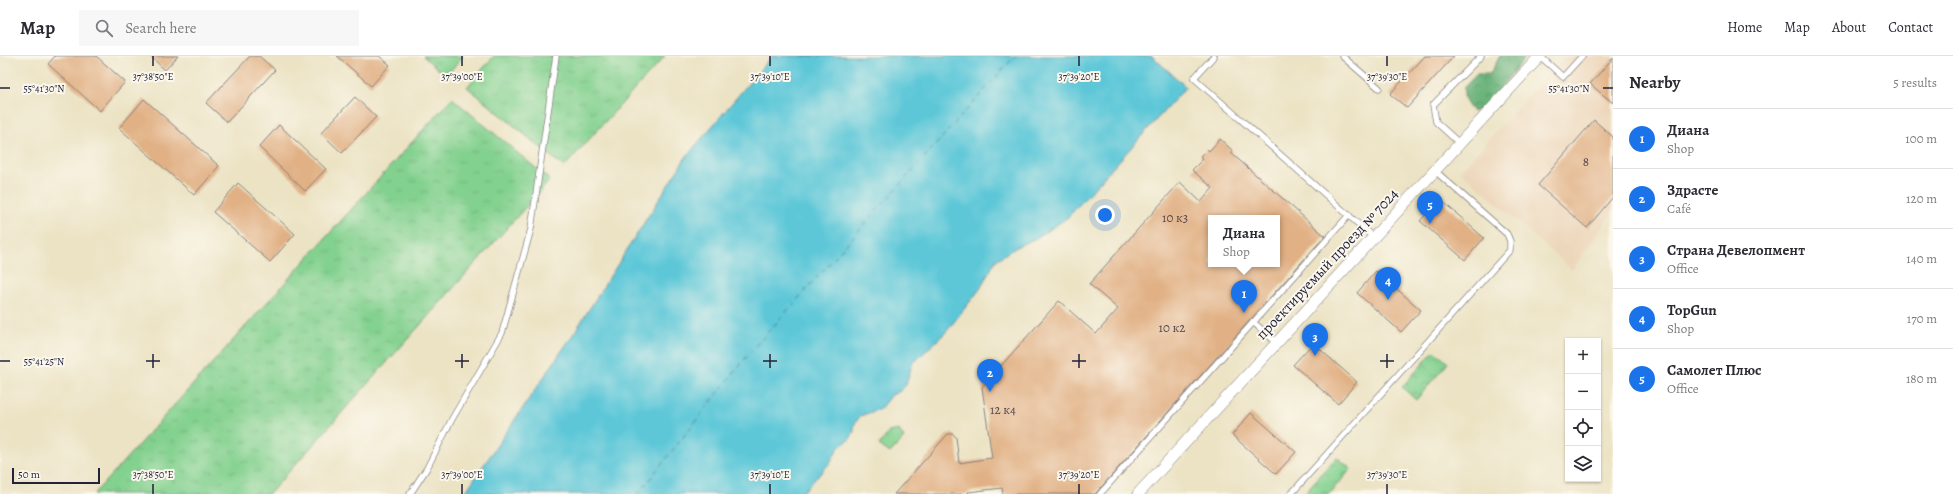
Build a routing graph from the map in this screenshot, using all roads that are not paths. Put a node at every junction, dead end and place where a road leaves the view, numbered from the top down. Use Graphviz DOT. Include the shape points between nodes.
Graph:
graph roads {
  1 [pos="556,56"];
  2 [pos="1214,56"];
  3 [pos="1342,56"];
  4 [pos="1481,56"];
  5 [pos="1540,56"];
  6 [pos="1582,56"];
  7 [pos="1379,88"];
  8 [pos="1459,143"];
  9 [pos="1434,170"];
  10 [pos="1349,215"];
  11 [pos="1373,237"];
  12 [pos="1253,322"];
  13 [pos="1276,342"];
  14 [pos="410,494"];
  15 [pos="1100,494"];
  16 [pos="1138,494"];
  17 [pos="1291,494"];
  1 -- 14 [label="lane" via="531,229 502,333"];
  2 -- 10 [label="lane" via="1194,78"];
  3 -- 7 [label="lane"];
  4 -- 8 [label="lane" via="1433,105 1436,122"];
  5 -- 6 [label="lane" via="1563,76"];
  5 -- 8 [label="street, проектируемый проезд № 7024"];
  8 -- 9 [label="street, проектируемый проезд № 7024"];
  9 -- 11 [label="street, проектируемый проезд № 7024"];
  9 -- 17 [label="lane" via="1507,234 1510,250"];
  10 -- 11 [label="lane"];
  10 -- 12 [label="lane"];
  11 -- 13 [label="street, проектируемый проезд № 7024"];
  12 -- 13 [label="lane"];
  12 -- 15 [label="lane"];
  13 -- 16 [label="street, проектируемый проезд № 7024"];
}
